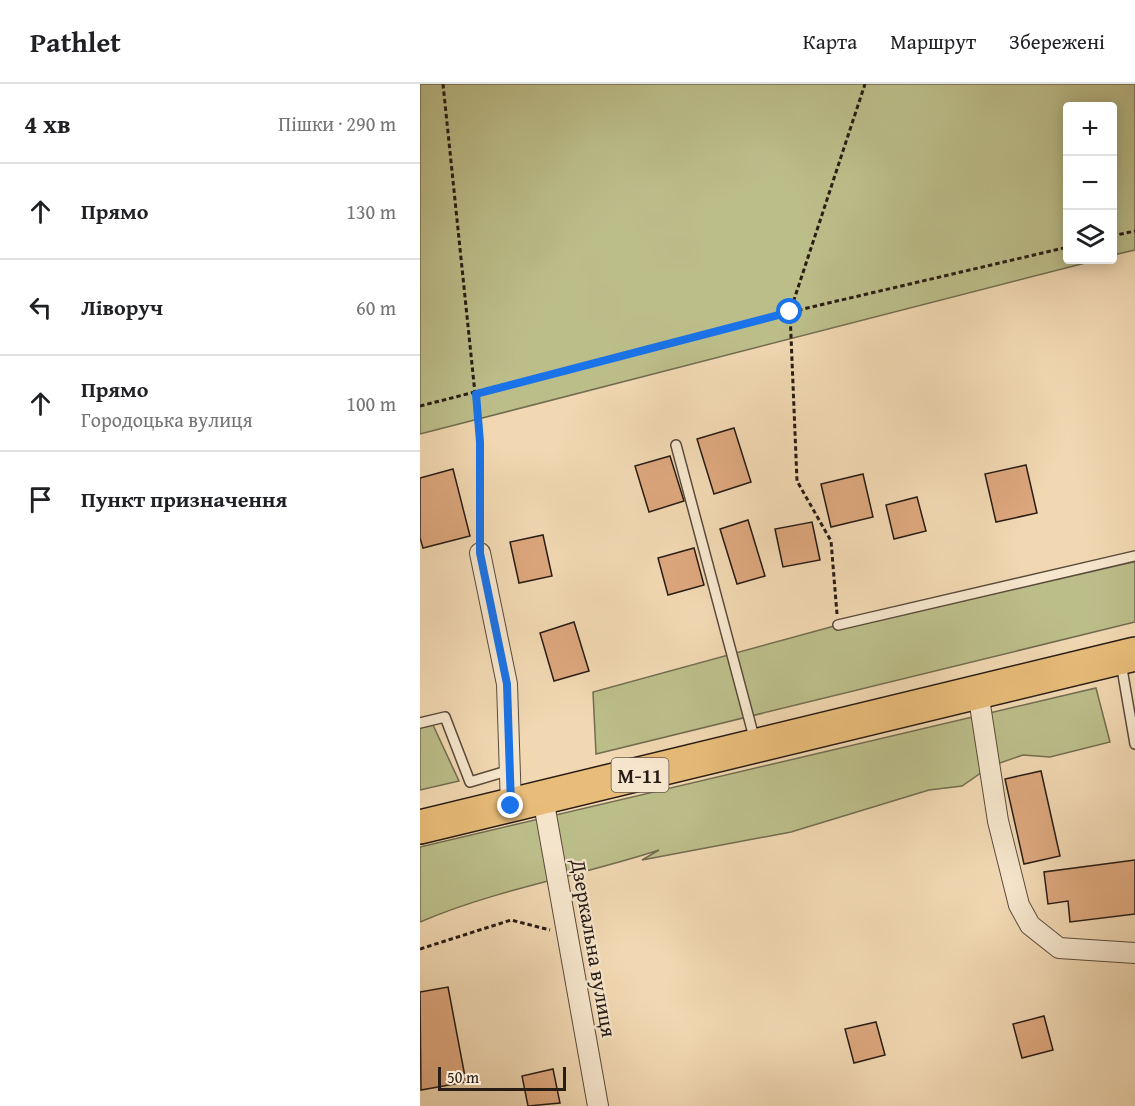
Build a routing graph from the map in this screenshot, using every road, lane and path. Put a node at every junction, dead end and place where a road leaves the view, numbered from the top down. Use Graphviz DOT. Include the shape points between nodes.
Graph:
graph roads {
  1 [pos="443,84"];
  2 [pos="865,84"];
  3 [pos="1135,231"];
  4 [pos="1117,235"];
  5 [pos="1063,248"];
  6 [pos="790,312"];
  7 [pos="476,394"];
  8 [pos="420,406"];
  9 [pos="676,444"];
  10 [pos="480,553"];
  11 [pos="1135,556"];
  12 [pos="838,625"];
  13 [pos="1127,656"];
  14 [pos="978,692"];
  15 [pos="420,723"];
  16 [pos="1135,744"];
  17 [pos="756,746"];
  18 [pos="510,770"];
  19 [pos="543,798"];
  20 [pos="511,806"];
  21 [pos="420,827"];
  22 [pos="569,935"];
  23 [pos="420,949"];
  24 [pos="1135,953"];
  25 [pos="598,1106"];
  1 -- 7 [label="path"];
  2 -- 6 [label="path"];
  3 -- 4 [label="path"];
  5 -- 6 [label="path"];
  6 -- 7 [label="path"];
  6 -- 12 [label="path" via="797,481 831,541"];
  7 -- 8 [label="path"];
  7 -- 10 [label="path"];
  9 -- 17 [label="lane"];
  10 -- 18 [label="street" via="507,684"];
  11 -- 12 [label="lane"];
  13 -- 14 [label="highway, М-11"];
  13 -- 16 [label="lane"];
  14 -- 17 [label="highway, М-11"];
  14 -- 24 [label="street" via="998,821 1019,905 1030,925 1059,948"];
  15 -- 18 [label="lane" via="445,717 470,782"];
  17 -- 19 [label="highway, М-11"];
  18 -- 20 [label="street"];
  19 -- 20 [label="highway, М-11"];
  19 -- 22 [label="street, Дзеркальна вулиця"];
  20 -- 21 [label="highway, М-11"];
  22 -- 23 [label="path" via="511,920"];
  22 -- 25 [label="street, Дзеркальна вулиця"];
}
